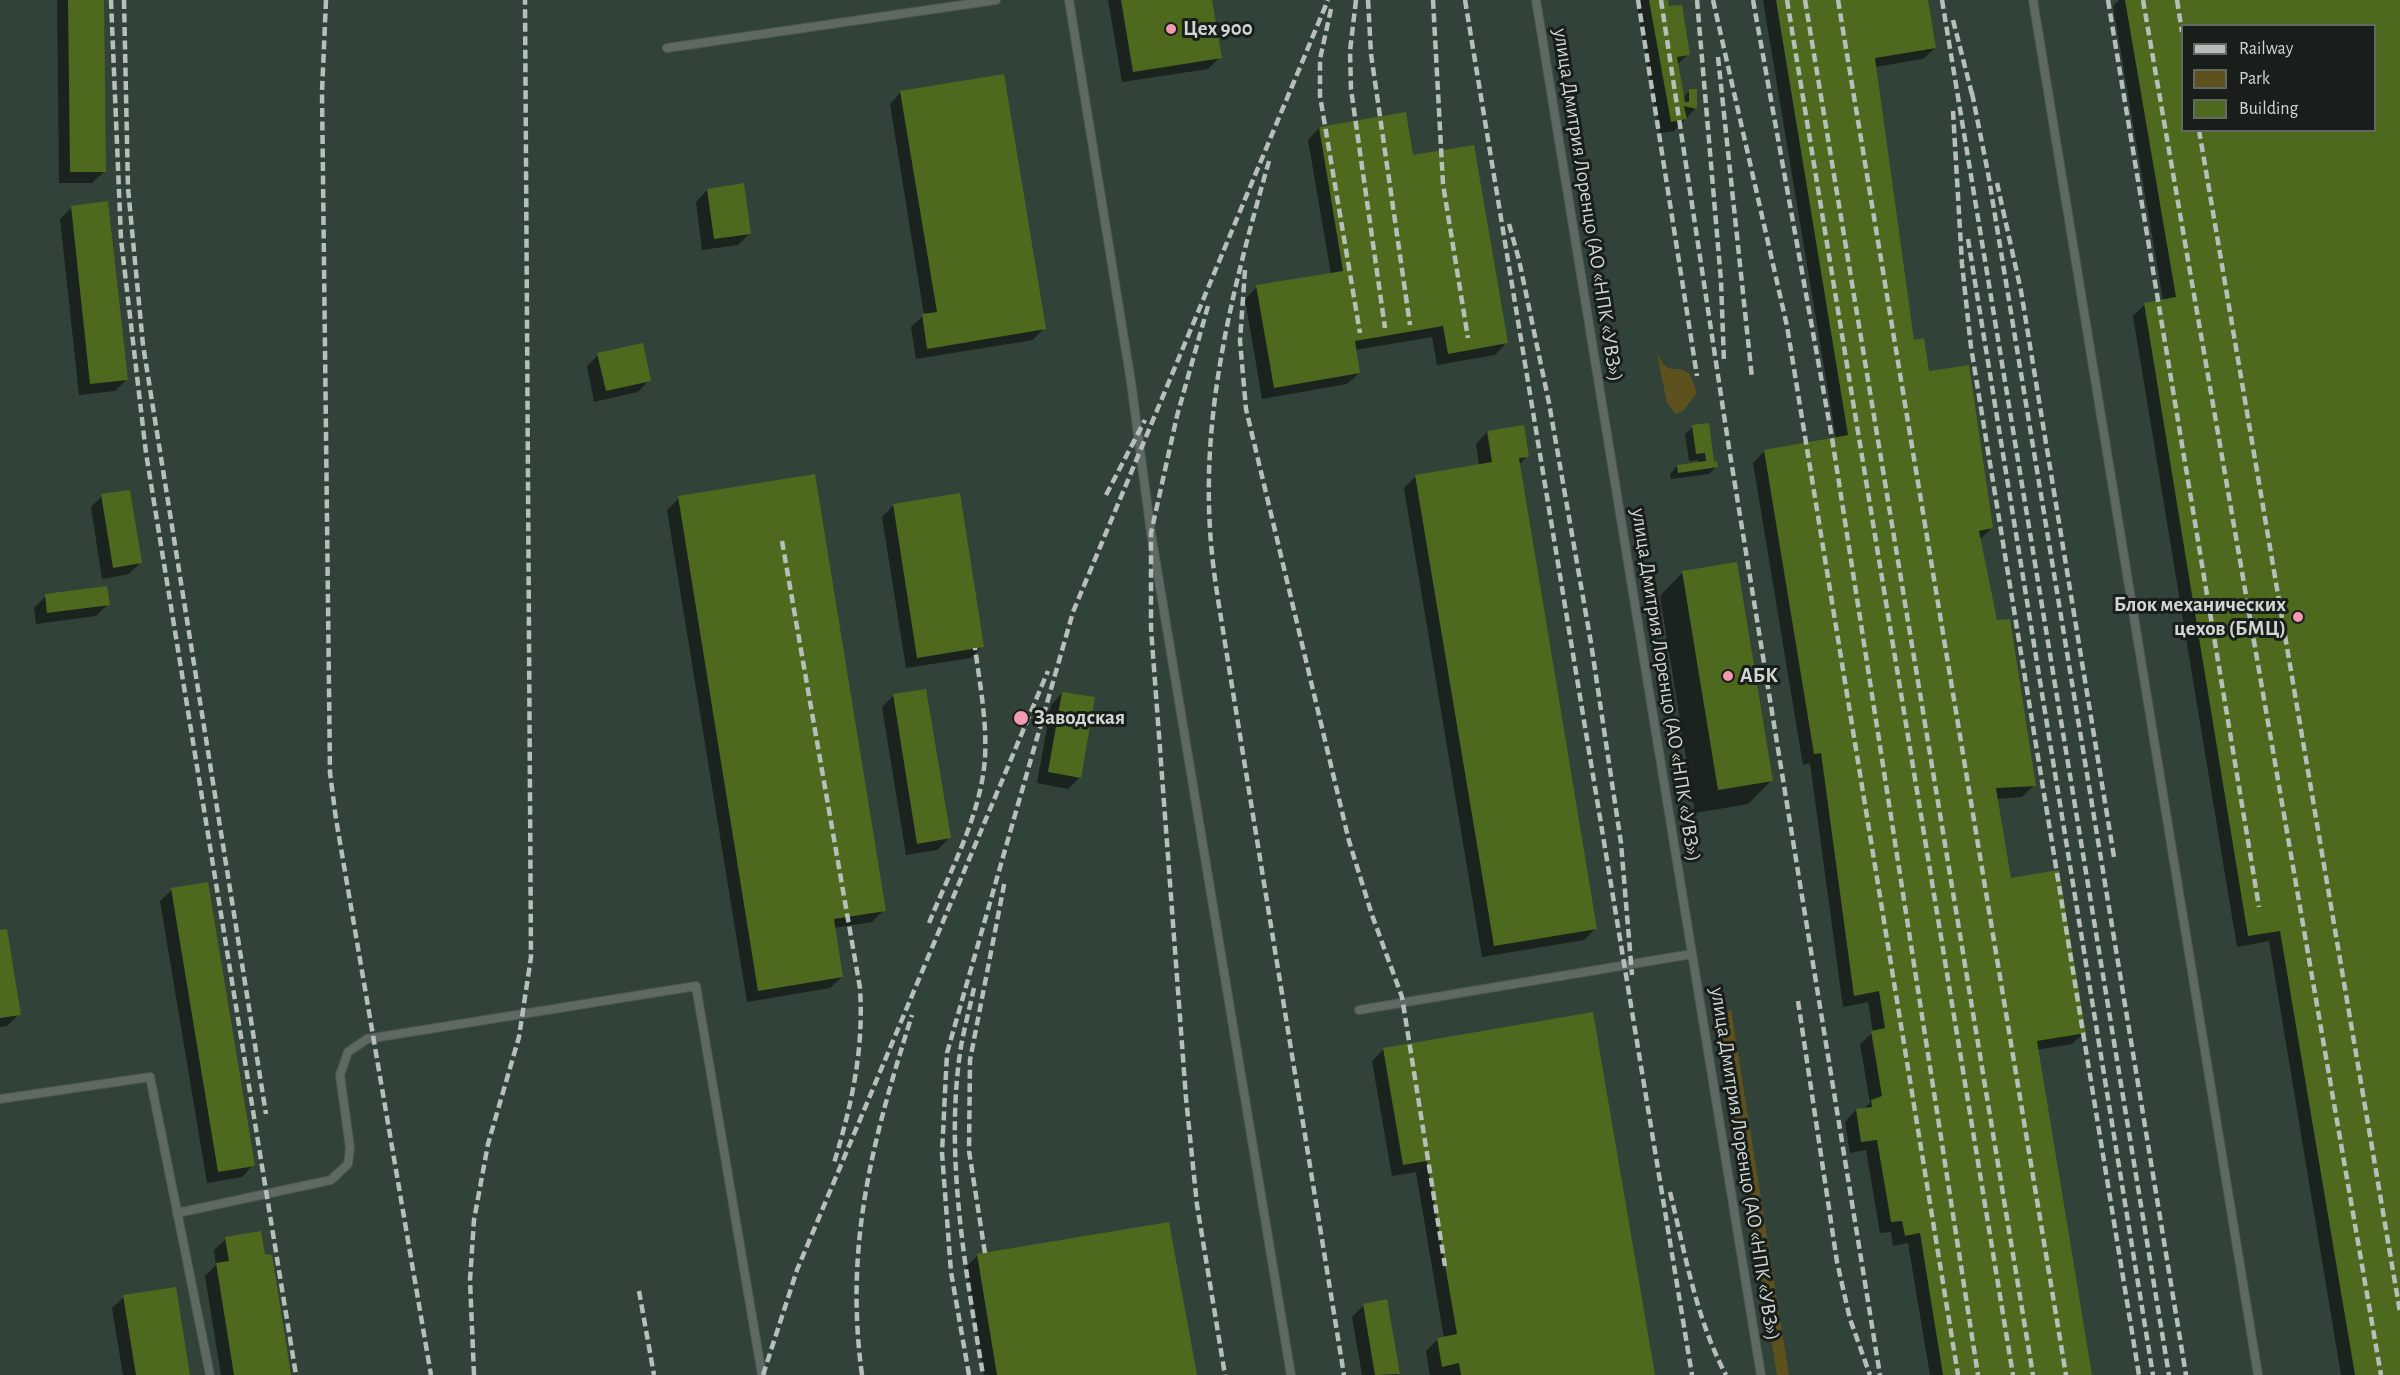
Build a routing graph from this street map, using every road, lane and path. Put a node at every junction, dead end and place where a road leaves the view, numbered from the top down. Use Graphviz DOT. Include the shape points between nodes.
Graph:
graph roads {
  1 [pos="996,0"];
  2 [pos="1069,0"];
  3 [pos="1536,0"];
  4 [pos="2033,0"];
  5 [pos="667,48"];
  6 [pos="1692,954"];
  7 [pos="1359,1010"];
  8 [pos="0,1099"];
  9 [pos="177,1214"];
  10 [pos="210,1375"];
  11 [pos="762,1375"];
  12 [pos="1292,1375"];
  13 [pos="1761,1375"];
  14 [pos="2258,1375"];
  1 -- 5 [label="lane"];
  2 -- 12 [label="lane" via="1131,382 1151,533"];
  3 -- 6 [label="lane, улица Дмитрия Лоренцо (АО «НПК «УВЗ»)"];
  4 -- 14 [label="lane"];
  6 -- 7 [label="lane"];
  6 -- 13 [label="lane, улица Дмитрия Лоренцо (АО «НПК «УВЗ»)"];
  8 -- 9 [label="lane" via="150,1077"];
  9 -- 10 [label="lane"];
  9 -- 11 [label="lane" via="331,1180 348,1164 350,1148 340,1075 348,1052 367,1039 696,986"];
}
